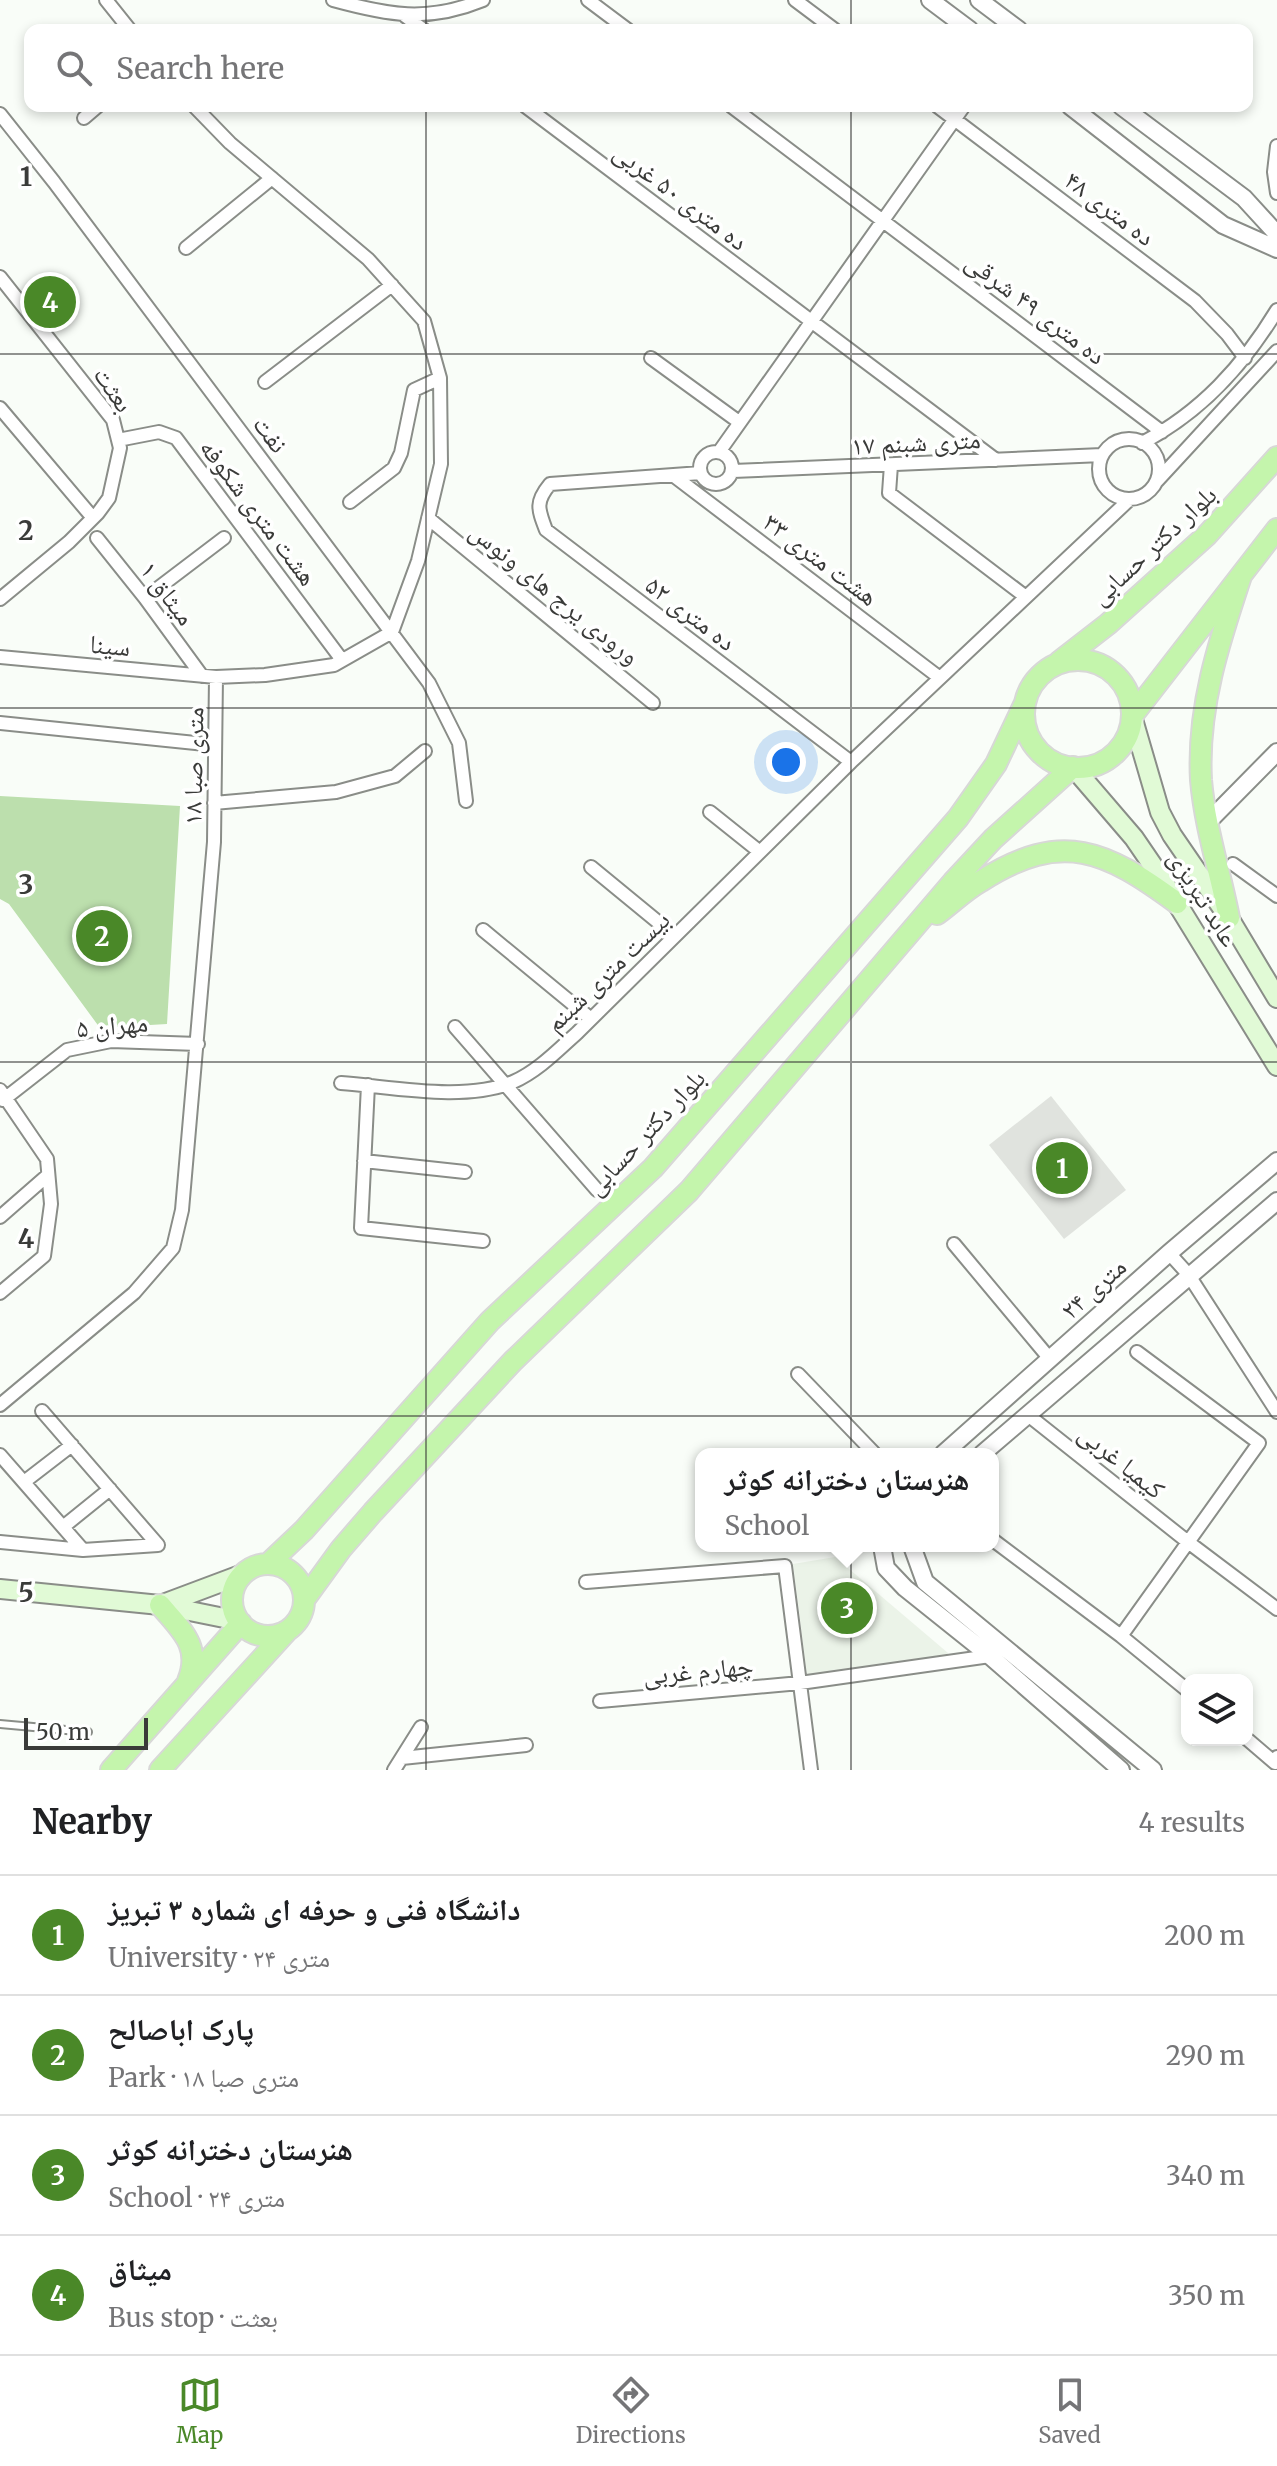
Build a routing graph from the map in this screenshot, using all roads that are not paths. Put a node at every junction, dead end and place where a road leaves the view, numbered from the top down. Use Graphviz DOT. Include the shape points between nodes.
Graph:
graph roads {
  1 [pos="106,0"];
  2 [pos="333,0"];
  3 [pos="483,0"];
  4 [pos="588,0"];
  5 [pos="795,0"];
  6 [pos="930,0"];
  7 [pos="979,0"];
  8 [pos="405,16"];
  9 [pos="125,24"];
  10 [pos="416,24"];
  11 [pos="620,24"];
  12 [pos="827,24"];
  13 [pos="962,24"];
  14 [pos="1011,24"];
  15 [pos="91,112"];
  16 [pos="200,112"];
  17 [pos="533,112"];
  18 [pos="739,112"];
  19 [pos="945,112"];
  20 [pos="960,112"];
  21 [pos="1078,112"];
  22 [pos="1129,112"];
  23 [pos="0,114"];
  24 [pos="84,118"];
  25 [pos="955,119"];
  26 [pos="1277,146"];
  27 [pos="272,178"];
  28 [pos="1277,193"];
  29 [pos="884,219"];
  30 [pos="1277,234"];
  31 [pos="186,248"];
  32 [pos="1277,249"];
  33 [pos="0,277"];
  34 [pos="392,285"];
  35 [pos="1277,310"];
  36 [pos="811,321"];
  37 [pos="1277,351"];
  38 [pos="651,358"];
  39 [pos="1245,358"];
  40 [pos="440,378"];
  41 [pos="265,382"];
  42 [pos="0,408"];
  43 [pos="739,422"];
  44 [pos="1162,432"];
  45 [pos="118,440"];
  46 [pos="1142,443"];
  47 [pos="719,452"];
  48 [pos="1102,455"];
  49 [pos="1277,457"];
  50 [pos="996,460"];
  51 [pos="891,465"];
  52 [pos="733,471"];
  53 [pos="701,473"];
  54 [pos="674,476"];
  55 [pos="1155,483"];
  56 [pos="1130,499"];
  57 [pos="350,502"];
  58 [pos="93,518"];
  59 [pos="428,518"];
  60 [pos="1277,529"];
  61 [pos="97,538"];
  62 [pos="224,538"];
  63 [pos="1241,576"];
  64 [pos="2,593"];
  65 [pos="1026,597"];
  66 [pos="145,598"];
  67 [pos="392,632"];
  68 [pos="0,657"];
  69 [pos="342,660"];
  70 [pos="1057,663"];
  71 [pos="202,676"];
  72 [pos="216,677"];
  73 [pos="940,678"];
  74 [pos="653,703"];
  75 [pos="1024,705"];
  76 [pos="1132,716"];
  77 [pos="0,723"];
  78 [pos="215,745"];
  79 [pos="425,751"];
  80 [pos="1277,752"];
  81 [pos="851,762"];
  82 [pos="1073,767"];
  83 [pos="466,801"];
  84 [pos="214,803"];
  85 [pos="710,812"];
  86 [pos="1207,823"];
  87 [pos="760,852"];
  88 [pos="1233,864"];
  89 [pos="591,867"];
  90 [pos="1277,896"];
  91 [pos="1177,903"];
  92 [pos="1229,918"];
  93 [pos="483,930"];
  94 [pos="907,935"];
  95 [pos="675,936"];
  96 [pos="1277,998"];
  97 [pos="591,1019"];
  98 [pos="455,1027"];
  99 [pos="198,1044"];
  100 [pos="1277,1066"];
  101 [pos="341,1083"];
  102 [pos="368,1085"];
  103 [pos="504,1085"];
  104 [pos="2,1096"];
  105 [pos="364,1161"];
  106 [pos="1277,1161"];
  107 [pos="465,1172"];
  108 [pos="48,1175"];
  109 [pos="597,1190"];
  110 [pos="1277,1201"];
  111 [pos="0,1217"];
  112 [pos="483,1241"];
  113 [pos="954,1244"];
  114 [pos="1169,1253"];
  115 [pos="1188,1274"];
  116 [pos="0,1293"];
  117 [pos="1137,1352"];
  118 [pos="1050,1359"];
  119 [pos="798,1374"];
  120 [pos="0,1405"];
  121 [pos="42,1411"];
  122 [pos="1277,1412"];
  123 [pos="1028,1415"];
  124 [pos="72,1445"];
  125 [pos="869,1448"];
  126 [pos="950,1448"];
  127 [pos="989,1448"];
  128 [pos="0,1455"];
  129 [pos="11,1467"];
  130 [pos="0,1476"];
  131 [pos="24,1482"];
  132 [pos="110,1489"];
  133 [pos="63,1527"];
  134 [pos="0,1542"];
  135 [pos="1188,1542"];
  136 [pos="999,1544"];
  137 [pos="83,1550"];
  138 [pos="883,1552"];
  139 [pos="912,1552"];
  140 [pos="268,1564"];
  141 [pos="243,1574"];
  142 [pos="586,1582"];
  143 [pos="0,1589"];
  144 [pos="304,1600"];
  145 [pos="160,1605"];
  146 [pos="1277,1609"];
  147 [pos="240,1622"];
  148 [pos="289,1630"];
  149 [pos="1121,1636"];
  150 [pos="990,1656"];
  151 [pos="800,1683"];
  152 [pos="1181,1685"];
  153 [pos="183,1691"];
  154 [pos="600,1701"];
  155 [pos="1074,1705"];
  156 [pos="1062,1719"];
  157 [pos="0,1724"];
  158 [pos="421,1727"];
  159 [pos="88,1732"];
  160 [pos="1253,1744"];
  161 [pos="526,1745"];
  162 [pos="180,1749"];
  163 [pos="1277,1757"];
  164 [pos="402,1758"];
  165 [pos="111,1770"];
  166 [pos="160,1770"];
  167 [pos="176,1770"];
  168 [pos="394,1770"];
  169 [pos="811,1770"];
  170 [pos="1121,1770"];
  171 [pos="1153,1770"];
  1 -- 9 [label="street"];
  2 -- 8 [label="street"];
  3 -- 8 [label="street"];
  4 -- 11 [label="street"];
  5 -- 12 [label="street"];
  6 -- 13 [label="street"];
  7 -- 14 [label="street"];
  8 -- 10 [label="street"];
  15 -- 24 [label="street"];
  16 -- 27 [label="street"];
  17 -- 36 [label="street, ده متری ۵۰ غربی"];
  18 -- 29 [label="street, ده متری ۴۹ شرقی"];
  19 -- 25 [label="street, ده متری ۴۸"];
  20 -- 25 [label="street"];
  21 -- 32 [label="street" via="1223,225"];
  22 -- 30 [label="street" via="1244,198"];
  23 -- 67 [label="street, نفت"];
  25 -- 29 [label="street"];
  25 -- 39 [label="street, ده متری ۴۸" via="1195,301"];
  26 -- 28 [label="street"];
  27 -- 31 [label="street"];
  27 -- 34 [label="street"];
  29 -- 36 [label="street"];
  29 -- 44 [label="street, ده متری ۴۹ شرقی"];
  33 -- 45 [label="street, بعثت" via="113,420"];
  34 -- 40 [label="street" via="424,321"];
  34 -- 41 [label="street"];
  35 -- 39 [label="street"];
  36 -- 43 [label="street"];
  36 -- 50 [label="street, ده متری ۵۰ غربی"];
  37 -- 55 [label="street"];
  38 -- 43 [label="street"];
  39 -- 44 [label="street" via="1210,396"];
  40 -- 57 [label="street" via="414,390 394,468"];
  40 -- 59 [label="street" via="441,464"];
  42 -- 58 [label="street"];
  43 -- 47 [label="street"];
  44 -- 46 [label="street"];
  45 -- 58 [label="street, بعثت" via="109,498"];
  45 -- 69 [label="street, هشت متری شکوفه" via="159,432 176,438"];
  46 -- 48 [label="street" via="1120,441"];
  46 -- 55 [label="street" via="1156,456"];
  47 -- 52 [label="street" via="729,457"];
  47 -- 53 [label="street" via="704,457"];
  48 -- 50 [label="street, ۱۷ متری شبنم"];
  48 -- 56 [label="street" via="1103,485 1119,498"];
  49 -- 70 [label="main road, بلوار دکتر حسابی" via="1207,535"];
  50 -- 51 [label="street, ۱۷ متری شبنم"];
  51 -- 52 [label="street, ۱۷ متری شبنم"];
  51 -- 65 [label="street" via="889,493"];
  52 -- 53 [label="street" via="717,484 707,482"];
  53 -- 54 [label="street"];
  54 -- 73 [label="street, هشت متری ۳۳"];
  54 -- 81 [label="street, ده متری ۵۲" via="550,484 540,496 539,511 546,530"];
  55 -- 56 [label="street" via="1144,495"];
  56 -- 65 [label="street, بیست متری شبنم"];
  58 -- 64 [label="street, بعثت"];
  59 -- 67 [label="street"];
  59 -- 74 [label="street, ورودی یرج های ونوس"];
  60 -- 63 [label="main road"];
  61 -- 66 [label="street, میثاق ۱"];
  62 -- 66 [label="street"];
  63 -- 76 [label="main road"];
  63 -- 86 [label="main road" via="1204,715 1201,779"];
  65 -- 73 [label="street, بیست متری شبنم"];
  66 -- 71 [label="street, میثاق ۱"];
  67 -- 69 [label="street, متری صبا ۱۸"];
  67 -- 83 [label="street, نفت" via="429,683 459,743"];
  68 -- 71 [label="street, سینا"];
  69 -- 72 [label="street, متری صبا ۱۸" via="265,675"];
  70 -- 75 [label="main road" via="1030,688"];
  70 -- 76 [label="main road" via="1084,661 1109,670 1130,698"];
  71 -- 72 [label="street, سینا"];
  72 -- 78 [label="street, متری صبا ۱۸"];
  73 -- 81 [label="street, بیست متری شبنم"];
  75 -- 82 [label="main road" via="1030,740 1056,763"];
  75 -- 140 [label="main road, بلوار دکتر حسابی" via="996,764 958,818 653,1168 490,1321"];
  76 -- 82 [label="main road" via="1120,748 1106,760"];
  76 -- 92 [label="main road, عابد تبریزی" via="1160,812"];
  77 -- 78 [label="street"];
  78 -- 84 [label="street, متری صبا ۱۸"];
  79 -- 84 [label="street" via="395,776 336,792"];
  80 -- 86 [label="street"];
  81 -- 87 [label="street, بیست متری شبنم"];
  82 -- 91 [label="main road, عابد تبریزی" via="1134,838"];
  82 -- 94 [label="main road" via="993,839"];
  84 -- 99 [label="street, متری صبا ۱۸"];
  85 -- 87 [label="street"];
  86 -- 92 [label="main road"];
  87 -- 95 [label="street, بیست متری شبنم"];
  88 -- 90 [label="street"];
  89 -- 95 [label="street"];
  91 -- 94 [label="main road" via="1097,855 1048,853 1003,868"];
  91 -- 100 [label="main road, عابد تبریزی"];
  92 -- 96 [label="main road, عابد تبریزی"];
  93 -- 97 [label="street"];
  94 -- 144 [label="main road" via="689,1191 513,1361 373,1512"];
  95 -- 97 [label="street, بیست متری شبنم"];
  97 -- 103 [label="street, بیست متری شبنم" via="542,1065"];
  98 -- 103 [label="street"];
  99 -- 104 [label="street, مهران ۵" via="111,1041 67,1050"];
  99 -- 120 [label="street, متری صبا ۱۸" via="182,1210 173,1248 134,1293"];
  101 -- 102 [label="street, بیست متری شبنم"];
  102 -- 103 [label="street, بیست متری شبنم" via="487,1091"];
  102 -- 105 [label="street"];
  103 -- 109 [label="street"];
  104 -- 108 [label="street" via="47,1159"];
  105 -- 107 [label="street"];
  105 -- 112 [label="street" via="361,1228"];
  106 -- 114 [label="street, ۲۴ متری"];
  108 -- 111 [label="street"];
  108 -- 116 [label="street" via="51,1204 44,1256"];
  110 -- 115 [label="street, ۲۴ متری"];
  113 -- 118 [label="street"];
  114 -- 115 [label="street"];
  114 -- 118 [label="street, ۲۴ متری"];
  115 -- 122 [label="street"];
  115 -- 123 [label="street, ۲۴ متری"];
  117 -- 135 [label="street" via="1259,1443"];
  118 -- 126 [label="street, ۲۴ متری"];
  119 -- 125 [label="street"];
  121 -- 124 [label="street"];
  123 -- 127 [label="street, ۲۴ متری"];
  123 -- 135 [label="street, کیمیا غربی"];
  124 -- 131 [label="street"];
  124 -- 132 [label="street"];
  128 -- 129 [label="street"];
  129 -- 130 [label="street"];
  129 -- 131 [label="street"];
  131 -- 133 [label="street"];
  132 -- 133 [label="street"];
  132 -- 137 [label="street" via="158,1545"];
  133 -- 137 [label="street"];
  134 -- 137 [label="street"];
  135 -- 146 [label="street, کیمیا غربی"];
  135 -- 149 [label="street"];
  136 -- 149 [label="street"];
  138 -- 150 [label="street" via="886,1568 905,1588"];
  139 -- 155 [label="street" via="925,1582"];
  140 -- 141 [label="main road"];
  140 -- 144 [label="main road" via="293,1574"];
  141 -- 145 [label="main road"];
  141 -- 147 [label="main road" via="233,1595"];
  142 -- 151 [label="street" via="785,1566"];
  143 -- 145 [label="main road"];
  144 -- 148 [label="main road"];
  145 -- 147 [label="main road"];
  145 -- 153 [label="main road" via="192,1646 193,1668"];
  147 -- 148 [label="main road" via="263,1636"];
  147 -- 153 [label="main road"];
  148 -- 162 [label="main road"];
  149 -- 152 [label="street"];
  150 -- 151 [label="street, چهارم غربی"];
  150 -- 156 [label="street"];
  151 -- 154 [label="street, چهارم غربی"];
  151 -- 169 [label="street"];
  153 -- 165 [label="main road"];
  155 -- 156 [label="street"];
  155 -- 171 [label="street"];
  156 -- 170 [label="street"];
  157 -- 159 [label="lane"];
  158 -- 164 [label="street"];
  160 -- 163 [label="street" via="1275,1763"];
  161 -- 164 [label="street"];
  162 -- 166 [label="main road"];
  162 -- 167 [label="street"];
  164 -- 168 [label="street"];
}
